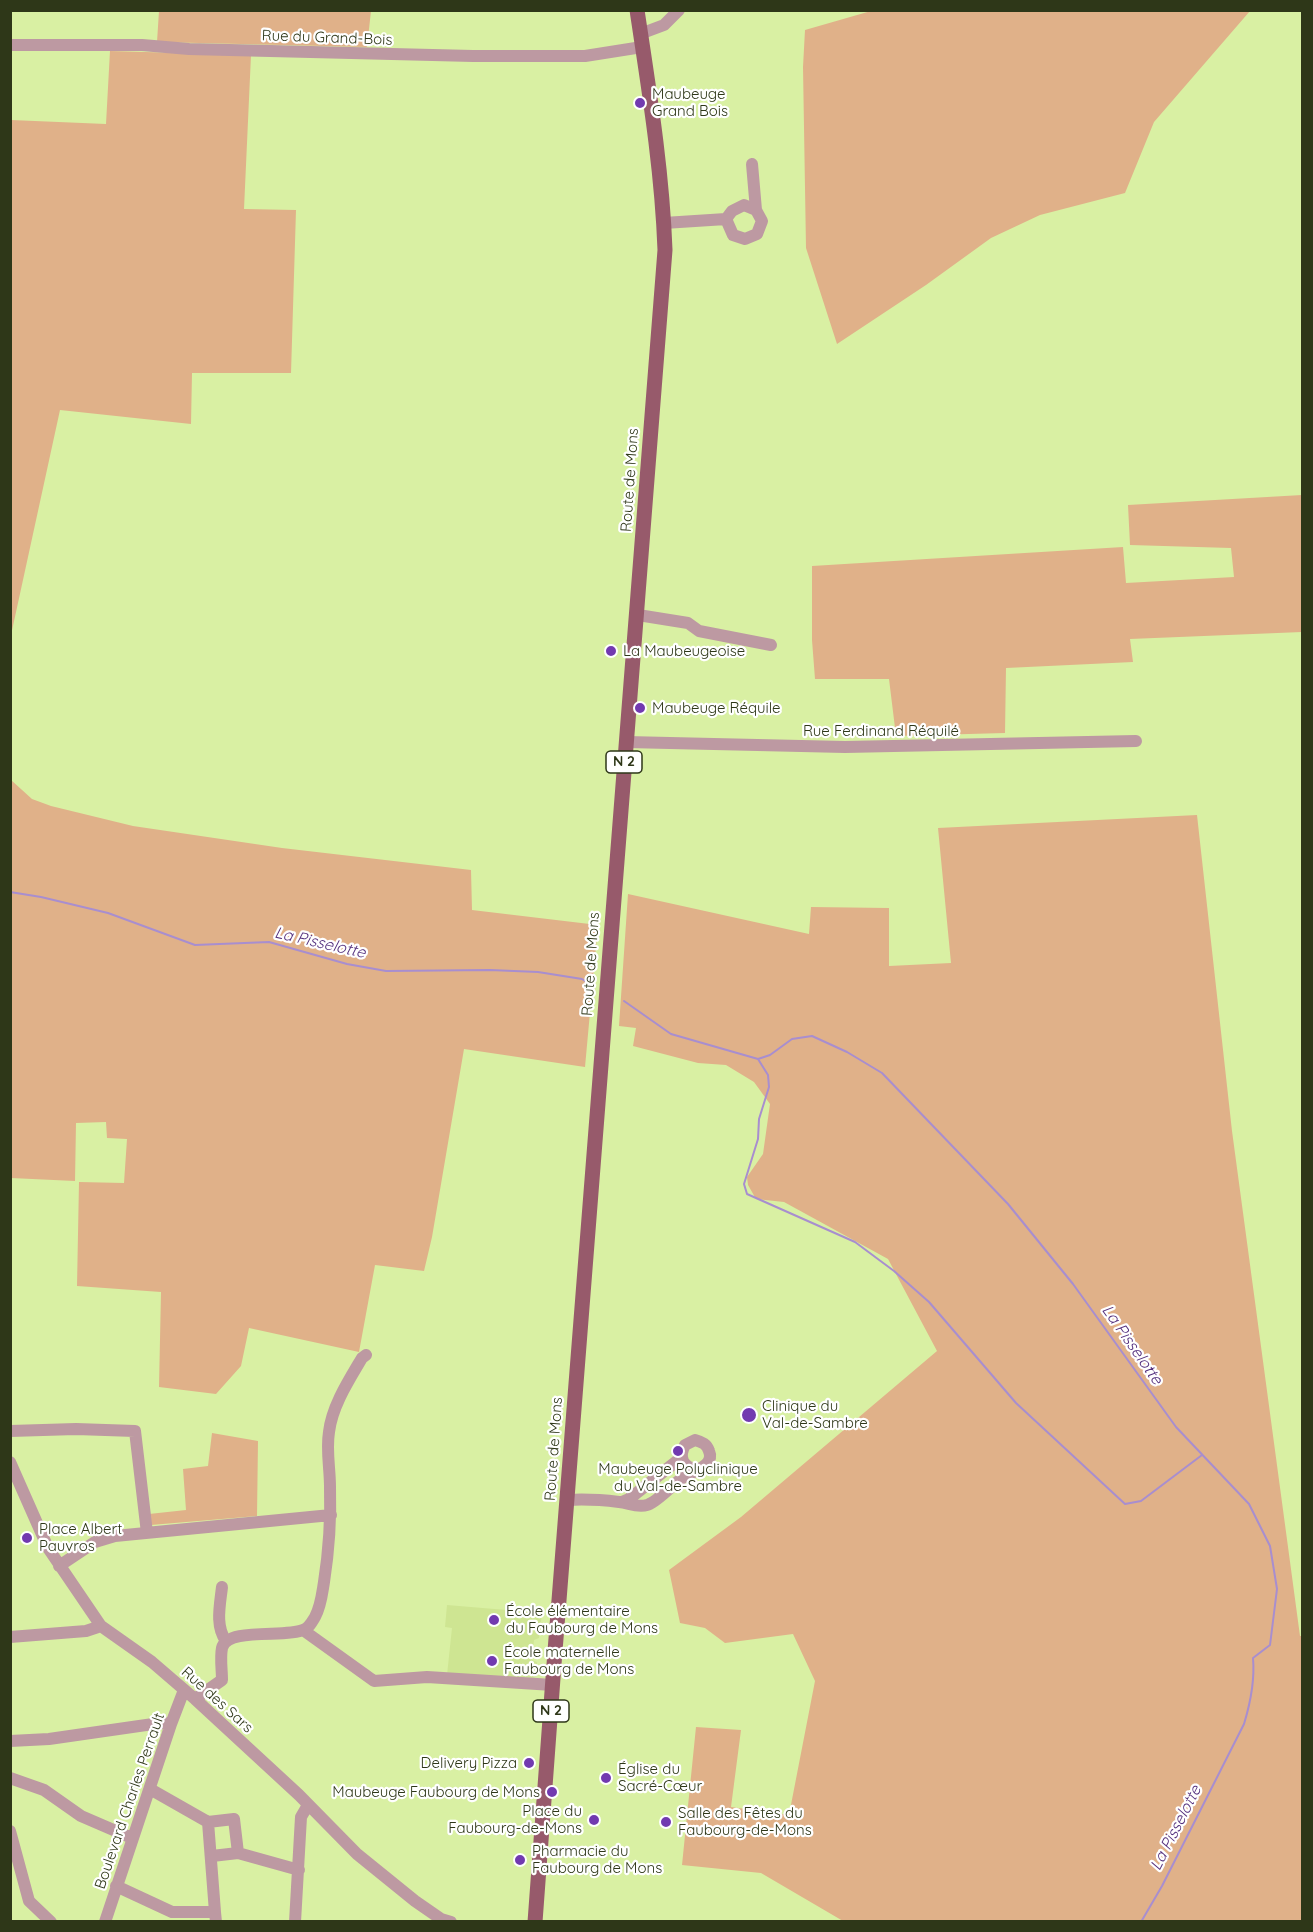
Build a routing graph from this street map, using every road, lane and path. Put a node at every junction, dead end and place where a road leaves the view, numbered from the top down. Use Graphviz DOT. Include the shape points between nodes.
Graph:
graph roads {
  1 [pos="637,10"];
  2 [pos="679,10"];
  3 [pos="641,40"];
  4 [pos="10,45"];
  5 [pos="752,164"];
  6 [pos="756,210"];
  7 [pos="726,219"];
  8 [pos="664,223"];
  9 [pos="638,615"];
  10 [pos="771,645"];
  11 [pos="1136,741"];
  12 [pos="626,742"];
  13 [pos="366,1355"];
  14 [pos="10,1431"];
  15 [pos="682,1457"];
  16 [pos="10,1462"];
  17 [pos="697,1470"];
  18 [pos="569,1478"];
  19 [pos="588,1499"];
  20 [pos="568,1500"];
  21 [pos="622,1502"];
  22 [pos="330,1515"];
  23 [pos="147,1533"];
  24 [pos="59,1566"];
  25 [pos="222,1587"];
  26 [pos="101,1626"];
  27 [pos="303,1630"];
  28 [pos="10,1637"];
  29 [pos="226,1641"];
  30 [pos="553,1685"];
  31 [pos="184,1690"];
  32 [pos="195,1699"];
  33 [pos="171,1724"];
  34 [pos="10,1741"];
  35 [pos="10,1778"];
  36 [pos="150,1789"];
  37 [pos="308,1805"];
  38 [pos="208,1822"];
  39 [pos="10,1831"];
  40 [pos="132,1838"];
  41 [pos="238,1853"];
  42 [pos="212,1856"];
  43 [pos="299,1870"];
  44 [pos="116,1886"];
  45 [pos="216,1917"];
  46 [pos="51,1922"];
  47 [pos="105,1922"];
  48 [pos="295,1922"];
  49 [pos="451,1922"];
  50 [pos="535,1922"];
  1 -- 3 [label="main road, Route de Mons / N 2"];
  2 -- 3 [label="street, Rue du Grand-Bois"];
  3 -- 4 [label="street, Rue du Grand-Bois" via="585,56"];
  3 -- 8 [label="main road, Route de Mons / N 2"];
  5 -- 6 [label="street"];
  6 -- 7 [label="street" via="744,205"];
  6 -- 7 [label="street" via="762,222 757,234 746,239 733,235"];
  7 -- 8 [label="street"];
  8 -- 9 [label="main road, Route de Mons / N 2"];
  9 -- 10 [label="street" via="688,622 699,631"];
  9 -- 12 [label="main road, Route de Mons / N 2"];
  11 -- 12 [label="street, Rue Ferdinand Réquilé" via="846,747"];
  12 -- 18 [label="main road, Route de Mons / N 2"];
  13 -- 22 [label="street" via="348,1383 329,1429"];
  14 -- 23 [label="street" via="135,1431"];
  15 -- 17 [label="street" via="686,1466"];
  15 -- 17 [label="street" via="689,1442 706,1444 711,1454 709,1460"];
  15 -- 21 [label="street"];
  16 -- 24 [label="street, Rue des Sars"];
  17 -- 21 [label="street" via="649,1505"];
  18 -- 19 [label="street"];
  18 -- 20 [label="main road, Route de Mons / N 2"];
  19 -- 20 [label="street"];
  19 -- 21 [label="street"];
  20 -- 30 [label="main road, Route de Mons / N 2"];
  22 -- 23 [label="street"];
  22 -- 27 [label="street" via="320,1604"];
  23 -- 24 [label="street" via="95,1542"];
  24 -- 26 [label="street, Rue des Sars"];
  25 -- 29 [label="street" via="219,1621"];
  26 -- 28 [label="street" via="86,1631"];
  26 -- 31 [label="street, Rue des Sars"];
  27 -- 29 [label="street" via="243,1635"];
  27 -- 30 [label="street" via="374,1681 427,1677"];
  29 -- 32 [label="street" via="222,1647 222,1680"];
  30 -- 50 [label="main road, Route de Mons / N 2"];
  31 -- 32 [label="street, Rue des Sars"];
  31 -- 33 [label="street, Boulevard Charles Perrault"];
  32 -- 37 [label="street, Rue des Sars"];
  33 -- 34 [label="street"];
  33 -- 36 [label="street, Boulevard Charles Perrault"];
  35 -- 40 [label="street" via="44,1790 81,1816"];
  36 -- 38 [label="street"];
  36 -- 40 [label="street, Boulevard Charles Perrault"];
  37 -- 43 [label="street" via="301,1817"];
  37 -- 49 [label="street, Rue des Sars" via="357,1854 415,1901"];
  38 -- 41 [label="street" via="234,1819"];
  38 -- 42 [label="street"];
  39 -- 46 [label="street" via="29,1901"];
  40 -- 44 [label="street, Boulevard Charles Perrault"];
  41 -- 42 [label="street"];
  41 -- 43 [label="street"];
  42 -- 45 [label="street"];
  43 -- 48 [label="street"];
  44 -- 45 [label="street" via="172,1912"];
  44 -- 47 [label="street, Boulevard Charles Perrault"];
}
